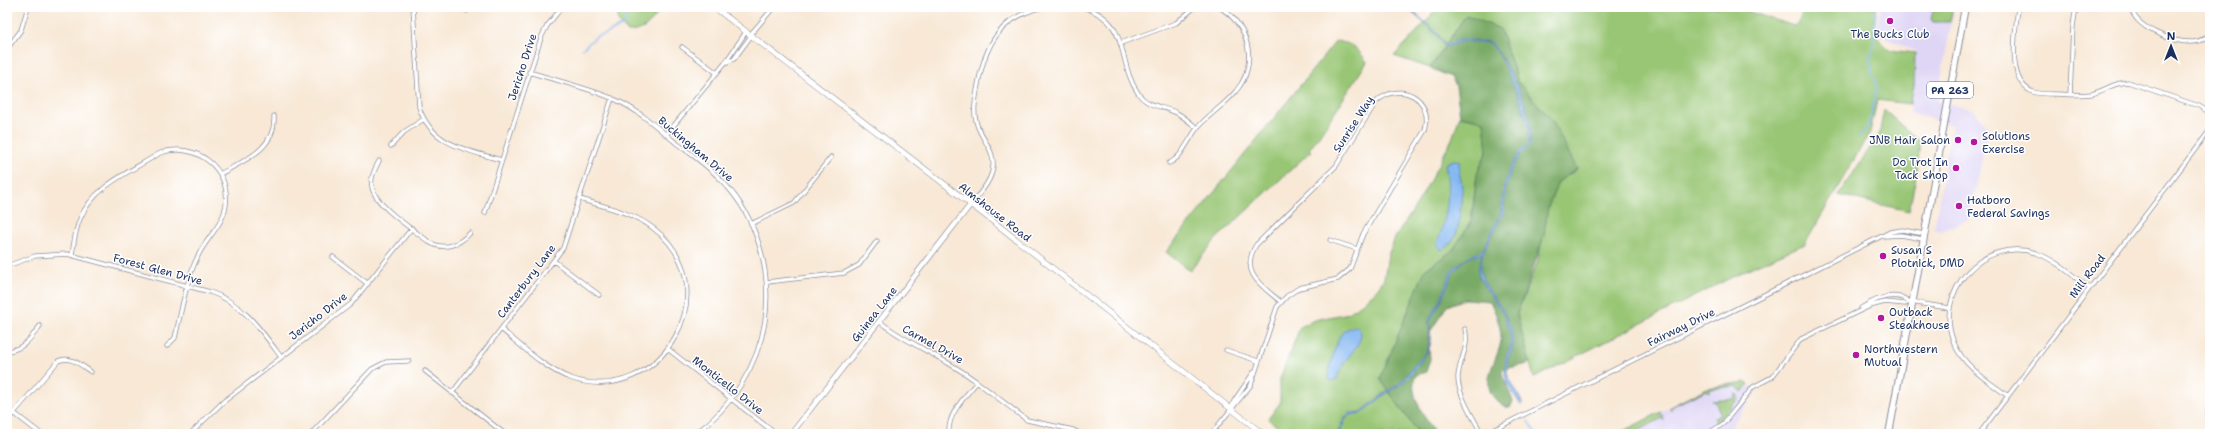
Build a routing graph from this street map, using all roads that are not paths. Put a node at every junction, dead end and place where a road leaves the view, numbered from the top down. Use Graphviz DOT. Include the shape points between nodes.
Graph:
graph roads {
  1 [pos="28,7"];
  2 [pos="413,7"];
  3 [pos="459,7"];
  4 [pos="562,7"];
  5 [pos="714,7"];
  6 [pos="774,7"];
  7 [pos="1043,7"];
  8 [pos="1083,7"];
  9 [pos="1195,7"];
  10 [pos="1219,7"];
  11 [pos="1965,7"];
  12 [pos="2018,7"];
  13 [pos="2076,7"];
  14 [pos="2131,7"];
  15 [pos="467,11"];
  16 [pos="749,34"];
  17 [pos="2210,34"];
  18 [pos="1121,43"];
  19 [pos="682,46"];
  20 [pos="7,49"];
  21 [pos="725,63"];
  22 [pos="529,72"];
  23 [pos="717,73"];
  24 [pos="2070,95"];
  25 [pos="612,98"];
  26 [pos="2210,113"];
  27 [pos="274,116"];
  28 [pos="424,119"];
  29 [pos="1197,128"];
  30 [pos="2210,130"];
  31 [pos="666,134"];
  32 [pos="391,146"];
  33 [pos="831,156"];
  34 [pos="502,160"];
  35 [pos="379,161"];
  36 [pos="1169,163"];
  37 [pos="220,174"];
  38 [pos="580,199"];
  39 [pos="971,204"];
  40 [pos="485,213"];
  41 [pos="751,224"];
  42 [pos="412,228"];
  43 [pos="470,233"];
  44 [pos="1924,236"];
  45 [pos="1330,240"];
  46 [pos="877,241"];
  47 [pos="1357,249"];
  48 [pos="72,255"];
  49 [pos="333,257"];
  50 [pos="554,261"];
  51 [pos="7,266"];
  52 [pos="767,282"];
  53 [pos="368,284"];
  54 [pos="188,286"];
  55 [pos="2089,288"];
  56 [pos="599,295"];
  57 [pos="1281,302"];
  58 [pos="1911,302"];
  59 [pos="1949,308"];
  60 [pos="880,322"];
  61 [pos="40,326"];
  62 [pos="501,329"];
  63 [pos="1465,329"];
  64 [pos="167,346"];
  65 [pos="668,349"];
  66 [pos="1226,350"];
  67 [pos="7,351"];
  68 [pos="281,357"];
  69 [pos="409,361"];
  70 [pos="1258,361"];
  71 [pos="425,371"];
  72 [pos="91,372"];
  73 [pos="977,382"];
  74 [pos="452,393"];
  75 [pos="2008,396"];
  76 [pos="731,398"];
  77 [pos="2210,402"];
  78 [pos="1231,409"];
  79 [pos="14,413"];
  80 [pos="7,421"];
  81 [pos="194,430"];
  82 [pos="2210,432"];
  83 [pos="41,434"];
  84 [pos="190,434"];
  85 [pos="197,434"];
  86 [pos="312,434"];
  87 [pos="505,434"];
  88 [pos="695,434"];
  89 [pos="776,434"];
  90 [pos="791,434"];
  91 [pos="949,434"];
  92 [pos="1081,434"];
  93 [pos="1211,434"];
  94 [pos="1263,434"];
  95 [pos="1482,434"];
  96 [pos="1485,434"];
  97 [pos="1707,434"];
  98 [pos="1889,434"];
  99 [pos="1979,434"];
  1 -- 20 [label="street" via="24,24"];
  2 -- 28 [label="street" via="419,107"];
  3 -- 15 [label="street"];
  4 -- 22 [label="street, Jericho Drive" via="544,31"];
  5 -- 16 [label="main road, Almshouse Road"];
  6 -- 16 [label="street"];
  7 -- 39 [label="street" via="1022,14 1006,25 994,37 984,54 975,113 979,132 992,156 993,168 988,181"];
  8 -- 18 [label="street" via="1106,20 1115,30"];
  9 -- 18 [label="street" via="1176,23"];
  10 -- 29 [label="street" via="1234,18 1243,31 1248,47 1247,67 1236,91"];
  11 -- 44 [label="highway, PA 263"];
  12 -- 24 [label="street" via="2015,64 2020,81 2035,92"];
  13 -- 24 [label="street"];
  14 -- 17 [label="street" via="2134,16 2144,27 2179,40 2196,42"];
  16 -- 21 [label="street" via="729,55"];
  16 -- 21 [label="street" via="734,59"];
  16 -- 39 [label="main road, Almshouse Road"];
  18 -- 29 [label="street" via="1133,84 1139,95 1151,104 1178,114"];
  19 -- 23 [label="street"];
  21 -- 23 [label="street"];
  22 -- 25 [label="street, Buckingham Drive"];
  22 -- 34 [label="street, Jericho Drive"];
  23 -- 31 [label="street"];
  24 -- 26 [label="street" via="2095,93 2118,83 2132,82 2199,106"];
  25 -- 31 [label="street, Buckingham Drive"];
  25 -- 38 [label="street, Canterbury Lane"];
  27 -- 37 [label="street" via="274,130 263,148"];
  28 -- 32 [label="street" via="404,132"];
  28 -- 34 [label="street" via="431,130 446,142 470,152"];
  29 -- 36 [label="street" via="1176,158"];
  30 -- 55 [label="street, Mill Road"];
  31 -- 41 [label="street, Buckingham Drive" via="724,182"];
  33 -- 41 [label="street" via="794,203"];
  34 -- 40 [label="street, Jericho Drive"];
  35 -- 42 [label="street" via="372,177 373,192 383,206"];
  37 -- 48 [label="street" via="211,162 197,153 177,150 160,153 106,186 93,197 80,219"];
  37 -- 54 [label="street" via="226,192 224,212 197,256"];
  38 -- 50 [label="street, Canterbury Lane" via="566,241"];
  38 -- 65 [label="street" via="639,219 658,232 673,250 684,277 686,303 681,326"];
  39 -- 60 [label="street, Guinea Lane"];
  39 -- 78 [label="main road, Almshouse Road"];
  41 -- 52 [label="street, Buckingham Drive" via="763,257"];
  42 -- 43 [label="street" via="433,244 443,246 458,244"];
  42 -- 53 [label="street, Jericho Drive"];
  44 -- 58 [label="highway, PA 263"];
  44 -- 96 [label="street, Fairway Drive" via="1899,230 1890,232"];
  45 -- 47 [label="street"];
  46 -- 52 [label="street" via="859,265 844,273"];
  47 -- 57 [label="street, Sunrise Way" via="1353,264 1343,276 1299,288"];
  47 -- 57 [label="street, Sunrise Way" via="1363,234 1425,130 1425,109 1419,101 1406,93 1391,92 1376,102 1336,166 1253,250 1250,264 1255,279"];
  48 -- 51 [label="street, Forest Glen Drive" via="35,256"];
  48 -- 54 [label="street, Forest Glen Drive"];
  49 -- 53 [label="street"];
  50 -- 56 [label="street"];
  50 -- 62 [label="street, Canterbury Lane"];
  52 -- 76 [label="street, Buckingham Drive" via="766,315 759,346 745,379"];
  53 -- 68 [label="street, Jericho Drive" via="350,304"];
  54 -- 64 [label="street" via="175,338"];
  54 -- 68 [label="street, Forest Glen Drive" via="220,296 238,306 256,323"];
  55 -- 59 [label="street" via="2048,258 2031,252 2010,250 1986,257 1972,266 1957,285"];
  55 -- 75 [label="street, Mill Road"];
  57 -- 70 [label="street, Sunrise Way" via="1273,314"];
  58 -- 59 [label="street"];
  58 -- 97 [label="street" via="1885,302 1857,311 1801,339 1772,376 1753,387 1723,424"];
  58 -- 98 [label="highway, PA 263"];
  59 -- 75 [label="street" via="1951,333 1960,354 1972,368"];
  60 -- 73 [label="street, Carmel Drive" via="906,341 952,364"];
  60 -- 90 [label="street, Guinea Lane"];
  61 -- 67 [label="street" via="26,343"];
  62 -- 65 [label="street" via="556,371 571,378 591,382 612,382 631,377 650,367"];
  62 -- 74 [label="street, Canterbury Lane"];
  63 -- 95 [label="street" via="1467,340 1458,382 1461,394"];
  65 -- 76 [label="street, Monticello Drive"];
  66 -- 70 [label="street"];
  68 -- 81 [label="street, Jericho Drive" via="223,402"];
  69 -- 86 [label="street" via="386,362 372,369"];
  70 -- 78 [label="street, Sunrise Way"];
  71 -- 74 [label="street"];
  72 -- 79 [label="street" via="78,363 63,359"];
  73 -- 91 [label="street" via="952,414"];
  73 -- 92 [label="street, Carmel Drive" via="1027,420"];
  74 -- 87 [label="street"];
  75 -- 99 [label="street, Mill Road"];
  76 -- 88 [label="street, Buckingham Drive" via="715,418"];
  76 -- 89 [label="street, Monticello Drive"];
  77 -- 82 [label="street"];
  78 -- 93 [label="street, Sunrise Way"];
  78 -- 94 [label="main road, Almshouse Road"];
  79 -- 80 [label="street"];
  79 -- 83 [label="street"];
  81 -- 84 [label="street, Jericho Drive"];
  81 -- 85 [label="street"];
}
